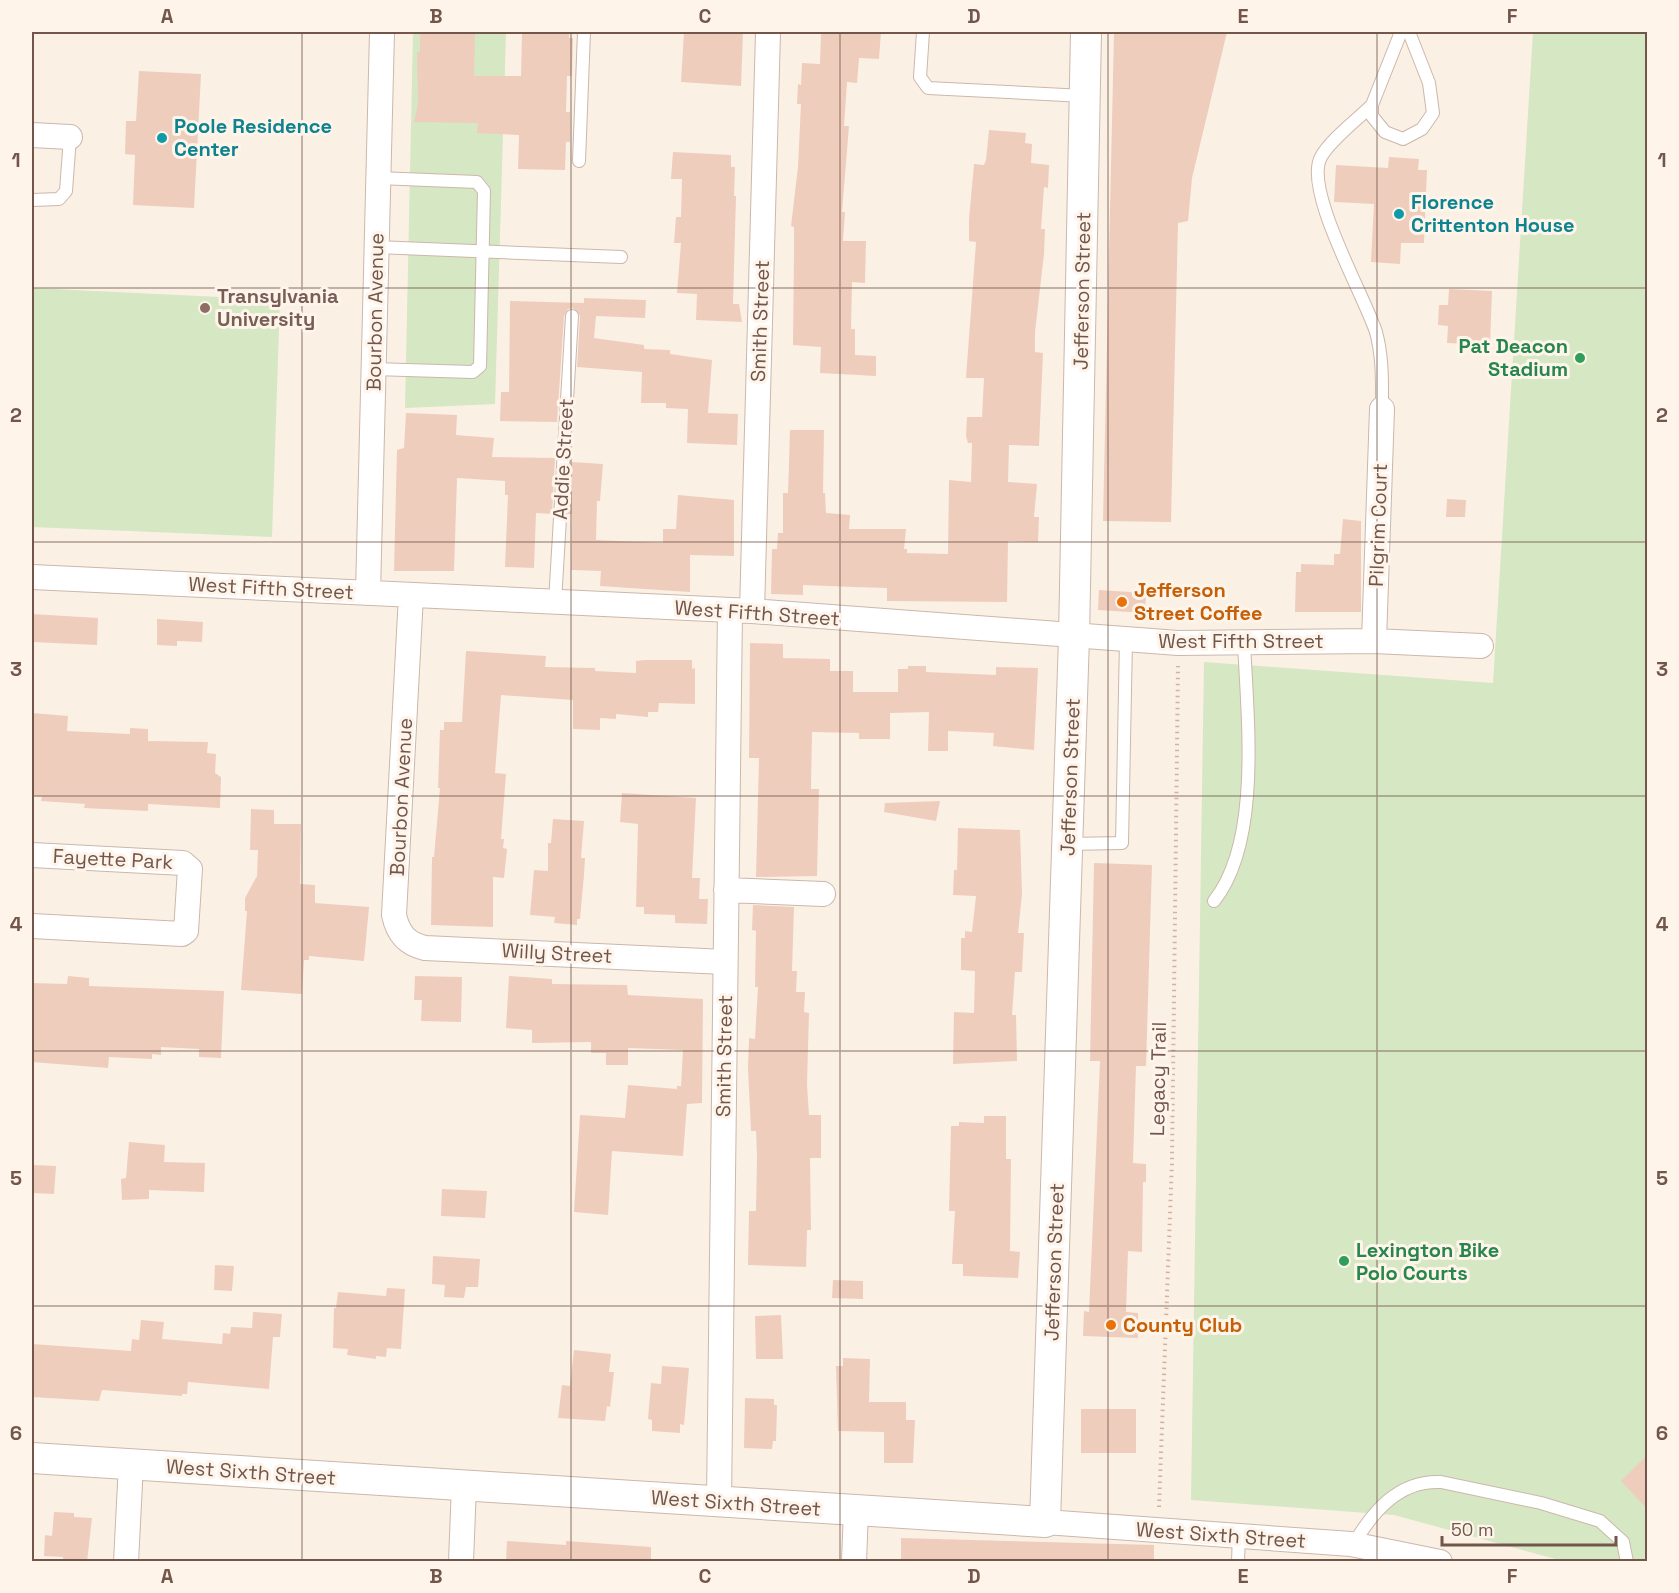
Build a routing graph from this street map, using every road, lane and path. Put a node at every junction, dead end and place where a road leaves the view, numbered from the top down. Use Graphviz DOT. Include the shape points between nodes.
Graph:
graph roads {
  1 [pos="382,32"];
  2 [pos="584,32"];
  3 [pos="768,32"];
  4 [pos="923,32"];
  5 [pos="1086,32"];
  6 [pos="1401,32"];
  7 [pos="1409,32"];
  8 [pos="1086,96"];
  9 [pos="1372,105"];
  10 [pos="32,135"];
  11 [pos="70,137"];
  12 [pos="579,161"];
  13 [pos="378,178"];
  14 [pos="32,200"];
  15 [pos="376,247"];
  16 [pos="482,250"];
  17 [pos="621,257"];
  18 [pos="572,316"];
  19 [pos="373,369"];
  20 [pos="1382,409"];
  21 [pos="32,577"];
  22 [pos="368,593"];
  23 [pos="411,595"];
  24 [pos="555,602"];
  25 [pos="741,611"];
  26 [pos="1074,637"];
  27 [pos="1126,640"];
  28 [pos="1374,640"];
  29 [pos="1244,642"];
  30 [pos="1481,646"];
  31 [pos="1178,656"];
  32 [pos="1068,844"];
  33 [pos="32,855"];
  34 [pos="726,890"];
  35 [pos="823,894"];
  36 [pos="1214,901"];
  37 [pos="32,926"];
  38 [pos="397,928"];
  39 [pos="725,962"];
  40 [pos="32,1458"];
  41 [pos="130,1464"];
  42 [pos="464,1485"];
  43 [pos="719,1501"];
  44 [pos="1159,1503"];
  45 [pos="856,1510"];
  46 [pos="1045,1522"];
  47 [pos="1239,1534"];
  48 [pos="1353,1545"];
  49 [pos="126,1562"];
  50 [pos="461,1562"];
  51 [pos="854,1562"];
  52 [pos="1238,1562"];
  53 [pos="1440,1562"];
  54 [pos="1627,1562"];
  1 -- 13 [label="street, Bourbon Avenue"];
  2 -- 12 [label="lane"];
  3 -- 25 [label="street, Smith Street"];
  4 -- 8 [label="lane" via="920,77 928,88"];
  5 -- 8 [label="street, Jefferson Street"];
  6 -- 9 [label="lane"];
  7 -- 9 [label="lane" via="1429,83 1433,113 1422,129 1403,139 1393,138 1377,126"];
  8 -- 26 [label="street, Jefferson Street"];
  9 -- 20 [label="lane" via="1321,157 1316,175 1324,212 1382,355"];
  10 -- 11 [label="street"];
  11 -- 14 [label="lane" via="66,191 59,199"];
  13 -- 15 [label="street, Bourbon Avenue"];
  13 -- 16 [label="lane" via="477,182 484,191"];
  15 -- 16 [label="lane"];
  15 -- 19 [label="street, Bourbon Avenue"];
  16 -- 17 [label="lane"];
  16 -- 19 [label="lane" via="480,366 473,372"];
  18 -- 24 [label="lane, Addie Street"];
  19 -- 22 [label="street, Bourbon Avenue"];
  20 -- 28 [label="street, Pilgrim Court"];
  21 -- 22 [label="street, West Fifth Street"];
  22 -- 23 [label="street, West Fifth Street"];
  23 -- 24 [label="street, West Fifth Street"];
  23 -- 38 [label="street, Bourbon Avenue" via="394,915"];
  24 -- 25 [label="street, West Fifth Street"];
  25 -- 26 [label="street, West Fifth Street"];
  25 -- 34 [label="street, Smith Street"];
  26 -- 27 [label="street, West Fifth Street"];
  26 -- 32 [label="street, Jefferson Street"];
  27 -- 29 [label="street, West Fifth Street"];
  27 -- 32 [label="lane" via="1122,843"];
  28 -- 29 [label="street, West Fifth Street"];
  28 -- 30 [label="street, West Fifth Street"];
  29 -- 36 [label="lane" via="1248,773 1241,848 1226,886"];
  31 -- 44 [label="path, Legacy Trail" via="1172,1162"];
  32 -- 46 [label="street, Jefferson Street"];
  33 -- 37 [label="street, Fayette Park" via="183,863 190,869 186,931 182,934"];
  34 -- 35 [label="street"];
  34 -- 39 [label="street, Smith Street"];
  38 -- 39 [label="street, Willy Street" via="414,946 425,948"];
  39 -- 43 [label="street, Smith Street"];
  40 -- 41 [label="street, West Sixth Street"];
  41 -- 42 [label="street, West Sixth Street"];
  41 -- 49 [label="street"];
  42 -- 43 [label="street, West Sixth Street"];
  42 -- 50 [label="street"];
  43 -- 45 [label="street, West Sixth Street"];
  45 -- 46 [label="street, West Sixth Street"];
  45 -- 51 [label="street"];
  46 -- 47 [label="street, West Sixth Street"];
  47 -- 48 [label="street, West Sixth Street"];
  47 -- 52 [label="lane"];
  48 -- 53 [label="street, West Sixth Street"];
  48 -- 54 [label="lane" via="1365,1524 1387,1500 1426,1481 1540,1503 1600,1521 1623,1542"];
}
